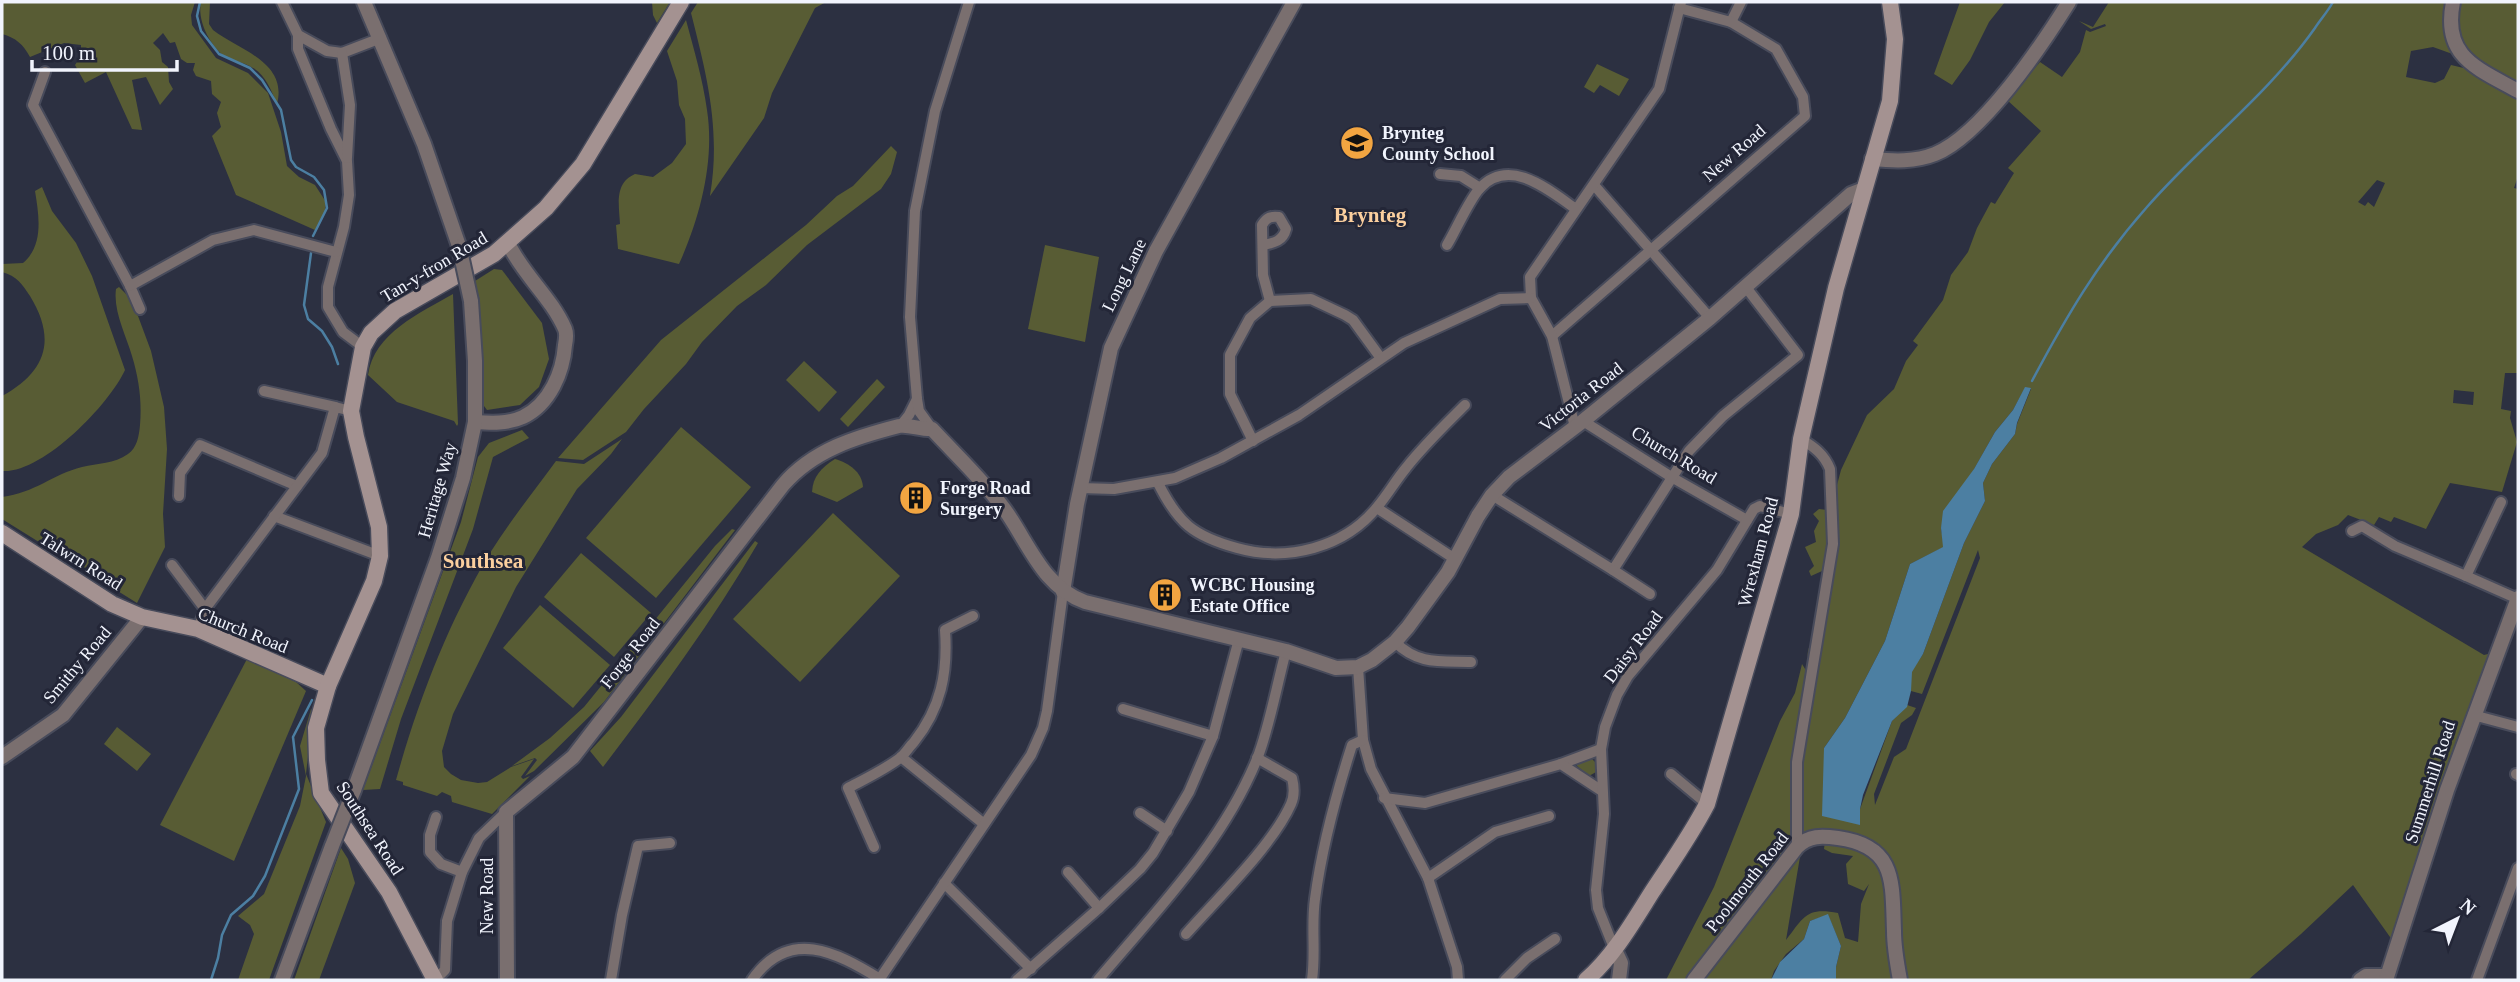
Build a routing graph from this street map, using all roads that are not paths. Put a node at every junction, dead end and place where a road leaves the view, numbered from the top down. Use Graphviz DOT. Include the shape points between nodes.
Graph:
graph roads {
  1 [pos="282,2"];
  2 [pos="364,2"];
  3 [pos="681,2"];
  4 [pos="969,2"];
  5 [pos="1294,2"];
  6 [pos="1741,2"];
  7 [pos="1890,2"];
  8 [pos="2068,2"];
  9 [pos="2453,2"];
  10 [pos="1680,5"];
  11 [pos="1731,22"];
  12 [pos="298,35"];
  13 [pos="381,38"];
  14 [pos="342,53"];
  15 [pos="45,72"];
  16 [pos="2518,91"];
  17 [pos="1872,159"];
  18 [pos="347,161"];
  19 [pos="1440,174"];
  20 [pos="1594,185"];
  21 [pos="1480,188"];
  22 [pos="1864,189"];
  23 [pos="1576,209"];
  24 [pos="508,243"];
  25 [pos="1263,245"];
  26 [pos="1447,245"];
  27 [pos="1651,251"];
  28 [pos="336,252"];
  29 [pos="130,286"];
  30 [pos="1745,286"];
  31 [pos="1531,298"];
  32 [pos="1270,301"];
  33 [pos="140,309"];
  34 [pos="1710,318"];
  35 [pos="1552,336"];
  36 [pos="363,346"];
  37 [pos="1380,357"];
  38 [pos="264,391"];
  39 [pos="917,399"];
  40 [pos="1465,405"];
  41 [pos="335,407"];
  42 [pos="351,411"];
  43 [pos="475,422"];
  44 [pos="1579,424"];
  45 [pos="901,425"];
  46 [pos="932,429"];
  47 [pos="1801,439"];
  48 [pos="1253,440"];
  49 [pos="1673,478"];
  50 [pos="1158,483"];
  51 [pos="297,486"];
  52 [pos="1080,488"];
  53 [pos="1492,495"];
  54 [pos="179,496"];
  55 [pos="2501,502"];
  56 [pos="1377,508"];
  57 [pos="1791,513"];
  58 [pos="274,516"];
  59 [pos="1746,520"];
  60 [pos="2352,531"];
  61 [pos="2,533"];
  62 [pos="380,556"];
  63 [pos="1455,559"];
  64 [pos="172,565"];
  65 [pos="1613,570"];
  66 [pos="2466,576"];
  67 [pos="1063,592"];
  68 [pos="1650,594"];
  69 [pos="2518,598"];
  70 [pos="205,609"];
  71 [pos="973,616"];
  72 [pos="142,617"];
  73 [pos="2513,627"];
  74 [pos="198,629"];
  75 [pos="1240,639"];
  76 [pos="1395,642"];
  77 [pos="1286,651"];
  78 [pos="1471,663"];
  79 [pos="1358,667"];
  80 [pos="328,686"];
  81 [pos="1123,709"];
  82 [pos="2473,715"];
  83 [pos="2518,727"];
  84 [pos="1213,736"];
  85 [pos="1363,740"];
  86 [pos="1601,749"];
  87 [pos="2,757"];
  88 [pos="901,757"];
  89 [pos="1257,758"];
  90 [pos="1561,764"];
  91 [pos="1671,774"];
  92 [pos="1602,791"];
  93 [pos="1384,798"];
  94 [pos="1707,804"];
  95 [pos="506,812"];
  96 [pos="1140,813"];
  97 [pos="1549,816"];
  98 [pos="436,817"];
  99 [pos="984,824"];
  100 [pos="1167,831"];
  101 [pos="670,843"];
  102 [pos="874,847"];
  103 [pos="1797,847"];
  104 [pos="2518,868"];
  105 [pos="462,872"];
  106 [pos="1068,872"];
  107 [pos="1428,878"];
  108 [pos="944,883"];
  109 [pos="2513,897"];
  110 [pos="1099,908"];
  111 [pos="1186,934"];
  112 [pos="1555,939"];
  113 [pos="1614,948"];
  114 [pos="1031,969"];
  115 [pos="2387,978"];
  116 [pos="282,980"];
  117 [pos="435,980"];
  118 [pos="507,980"];
  119 [pos="611,980"];
  120 [pos="752,980"];
  121 [pos="879,980"];
  122 [pos="1017,980"];
  123 [pos="1098,980"];
  124 [pos="1312,980"];
  125 [pos="1458,980"];
  126 [pos="1505,980"];
  127 [pos="1586,980"];
  128 [pos="1619,980"];
  129 [pos="1694,980"];
  130 [pos="1900,980"];
  131 [pos="2360,980"];
  132 [pos="2477,980"];
  1 -- 12 [label="street"];
  2 -- 13 [label="street, Heritage Way"];
  3 -- 24 [label="main road, Tan-y-fron Road" via="583,164"];
  4 -- 39 [label="street" via="935,111 915,211 910,317"];
  5 -- 52 [label="street, Long Lane" via="1126,312 1111,348"];
  6 -- 11 [label="street"];
  7 -- 17 [label="main road, Wrexham Road" via="1895,38 1890,101"];
  8 -- 17 [label="street" via="2005,91 1962,138 1918,159"];
  9 -- 16 [label="street" via="2451,31 2466,61"];
  10 -- 11 [label="street, New Road"];
  10 -- 20 [label="street" via="1659,89"];
  11 -- 27 [label="street, New Road" via="1776,49 1803,97 1805,117"];
  12 -- 14 [label="street" via="327,51"];
  12 -- 18 [label="street" via="298,49"];
  13 -- 14 [label="street"];
  13 -- 43 [label="street, Heritage Way, bridge" via="459,246 471,301"];
  14 -- 18 [label="street" via="350,105"];
  15 -- 29 [label="street" via="33,105"];
  17 -- 22 [label="main road, Wrexham Road"];
  18 -- 28 [label="street" via="349,195"];
  19 -- 21 [label="street" via="1461,176"];
  20 -- 23 [label="street"];
  20 -- 27 [label="street"];
  21 -- 23 [label="street" via="1506,175 1523,177"];
  21 -- 26 [label="street"];
  22 -- 30 [label="street, Victoria Road" via="1851,194"];
  22 -- 47 [label="main road, Wrexham Road"];
  23 -- 31 [label="street" via="1534,270"];
  24 -- 36 [label="main road, Tan-y-fron Road" via="394,311"];
  24 -- 43 [label="street" via="566,332 563,363 555,384 525,416 498,423"];
  25 -- 32 [label="street" via="1263,275"];
  27 -- 34 [label="street"];
  27 -- 35 [label="street, New Road"];
  28 -- 29 [label="street" via="254,230 213,240"];
  28 -- 36 [label="street" via="328,307 343,332"];
  29 -- 33 [label="street"];
  30 -- 34 [label="street, Victoria Road"];
  30 -- 49 [label="street" via="1798,355 1723,416 1689,451"];
  31 -- 35 [label="street"];
  31 -- 37 [label="street" via="1500,299"];
  32 -- 37 [label="street" via="1311,299 1345,315"];
  32 -- 48 [label="street" via="1250,318 1230,355 1230,394"];
  34 -- 44 [label="street, Victoria Road"];
  35 -- 44 [label="street"];
  36 -- 42 [label="main road, Tan-y-fron Road"];
  37 -- 48 [label="street" via="1299,415"];
  38 -- 41 [label="street"];
  39 -- 45 [label="street"];
  39 -- 46 [label="street" via="919,411"];
  40 -- 56 [label="street" via="1430,440"];
  41 -- 42 [label="street"];
  41 -- 51 [label="street" via="322,453"];
  42 -- 62 [label="main road, Tan-y-fron Road" via="379,527"];
  43 -- 116 [label="street, Heritage Way, bridge" via="446,532"];
  44 -- 49 [label="street, Church Road"];
  44 -- 53 [label="street, Victoria Road" via="1526,462"];
  45 -- 46 [label="street, Forge Road"];
  45 -- 95 [label="street, Forge Road" via="824,451 792,474 573,757"];
  46 -- 67 [label="street" via="1004,509 1044,572"];
  47 -- 57 [label="main road, Wrexham Road"];
  47 -- 103 [label="street" via="1818,450 1830,469 1833,544 1797,762"];
  48 -- 50 [label="street"];
  49 -- 59 [label="street, Church Road"];
  49 -- 65 [label="street"];
  50 -- 52 [label="street"];
  50 -- 56 [label="street" via="1187,527 1215,542 1251,552 1290,552 1327,545"];
  51 -- 54 [label="street" via="200,445 180,473"];
  51 -- 58 [label="street"];
  52 -- 67 [label="street, Long Lane"];
  53 -- 63 [label="street, Victoria Road"];
  53 -- 65 [label="street"];
  55 -- 66 [label="street"];
  56 -- 63 [label="street"];
  57 -- 59 [label="street" via="1760,506"];
  57 -- 94 [label="main road, Wrexham Road"];
  58 -- 62 [label="street"];
  58 -- 70 [label="street"];
  59 -- 86 [label="street, Daisy Road" via="1717,570 1628,676 1605,727"];
  60 -- 66 [label="street" via="2362,526 2395,546"];
  61 -- 72 [label="main road, Talwrn Road" via="75,583"];
  62 -- 80 [label="main road, Tan-y-fron Road" via="370,591"];
  63 -- 76 [label="street, Victoria Road"];
  64 -- 70 [label="street"];
  65 -- 68 [label="street"];
  66 -- 69 [label="street"];
  67 -- 75 [label="street" via="1085,602"];
  67 -- 99 [label="street" via="1043,728 1031,755"];
  69 -- 73 [label="street, Summerhill Road"];
  70 -- 74 [label="street"];
  71 -- 88 [label="street" via="945,631 946,670 937,706"];
  72 -- 74 [label="main road, Church Road"];
  72 -- 87 [label="street, Smithy Road" via="63,715"];
  73 -- 82 [label="street, Summerhill Road"];
  74 -- 80 [label="main road, Church Road"];
  75 -- 77 [label="street"];
  75 -- 84 [label="street"];
  76 -- 78 [label="street" via="1406,653 1426,661"];
  76 -- 79 [label="street, Victoria Road"];
  77 -- 79 [label="street" via="1336,668"];
  77 -- 89 [label="street"];
  79 -- 85 [label="street"];
  80 -- 117 [label="main road, Southsea Road" via="316,727 321,793 389,892"];
  81 -- 84 [label="street"];
  82 -- 83 [label="street"];
  82 -- 115 [label="street, Summerhill Road"];
  84 -- 100 [label="street"];
  85 -- 93 [label="street"];
  85 -- 124 [label="street" via="1352,744 1330,813 1314,901"];
  86 -- 90 [label="street"];
  86 -- 92 [label="street, Daisy Road"];
  88 -- 99 [label="street"];
  88 -- 102 [label="street" via="848,788"];
  89 -- 111 [label="street" via="1292,778 1291,804 1266,844"];
  89 -- 123 [label="street" via="1231,811 1194,865"];
  90 -- 92 [label="street"];
  90 -- 93 [label="street" via="1425,803"];
  91 -- 94 [label="street"];
  92 -- 113 [label="street, Daisy Road" via="1596,898"];
  93 -- 107 [label="street"];
  94 -- 113 [label="main road, Wrexham Road"];
  95 -- 105 [label="street, Forge Road" via="479,838"];
  95 -- 118 [label="street, New Road"];
  96 -- 100 [label="street"];
  97 -- 107 [label="street" via="1494,832"];
  98 -- 105 [label="street" via="430,852 441,864"];
  99 -- 108 [label="street"];
  100 -- 110 [label="street" via="1140,869"];
  101 -- 119 [label="street" via="638,846"];
  103 -- 129 [label="street, Poolmouth Road"];
  103 -- 130 [label="street, Poolmouth Road" via="1817,836 1867,844 1878,854 1892,885"];
  104 -- 109 [label="street"];
  105 -- 117 [label="street, Forge Road" via="447,921 444,970"];
  106 -- 110 [label="street"];
  107 -- 125 [label="street"];
  108 -- 114 [label="street"];
  108 -- 121 [label="street"];
  109 -- 132 [label="street"];
  110 -- 114 [label="street"];
  112 -- 126 [label="street"];
  113 -- 127 [label="main road, Wrexham Road"];
  113 -- 128 [label="street" via="1621,963"];
  114 -- 122 [label="street"];
  115 -- 131 [label="street" via="2366,976"];
  120 -- 121 [label="street" via="779,955 808,949 849,959"];
}
